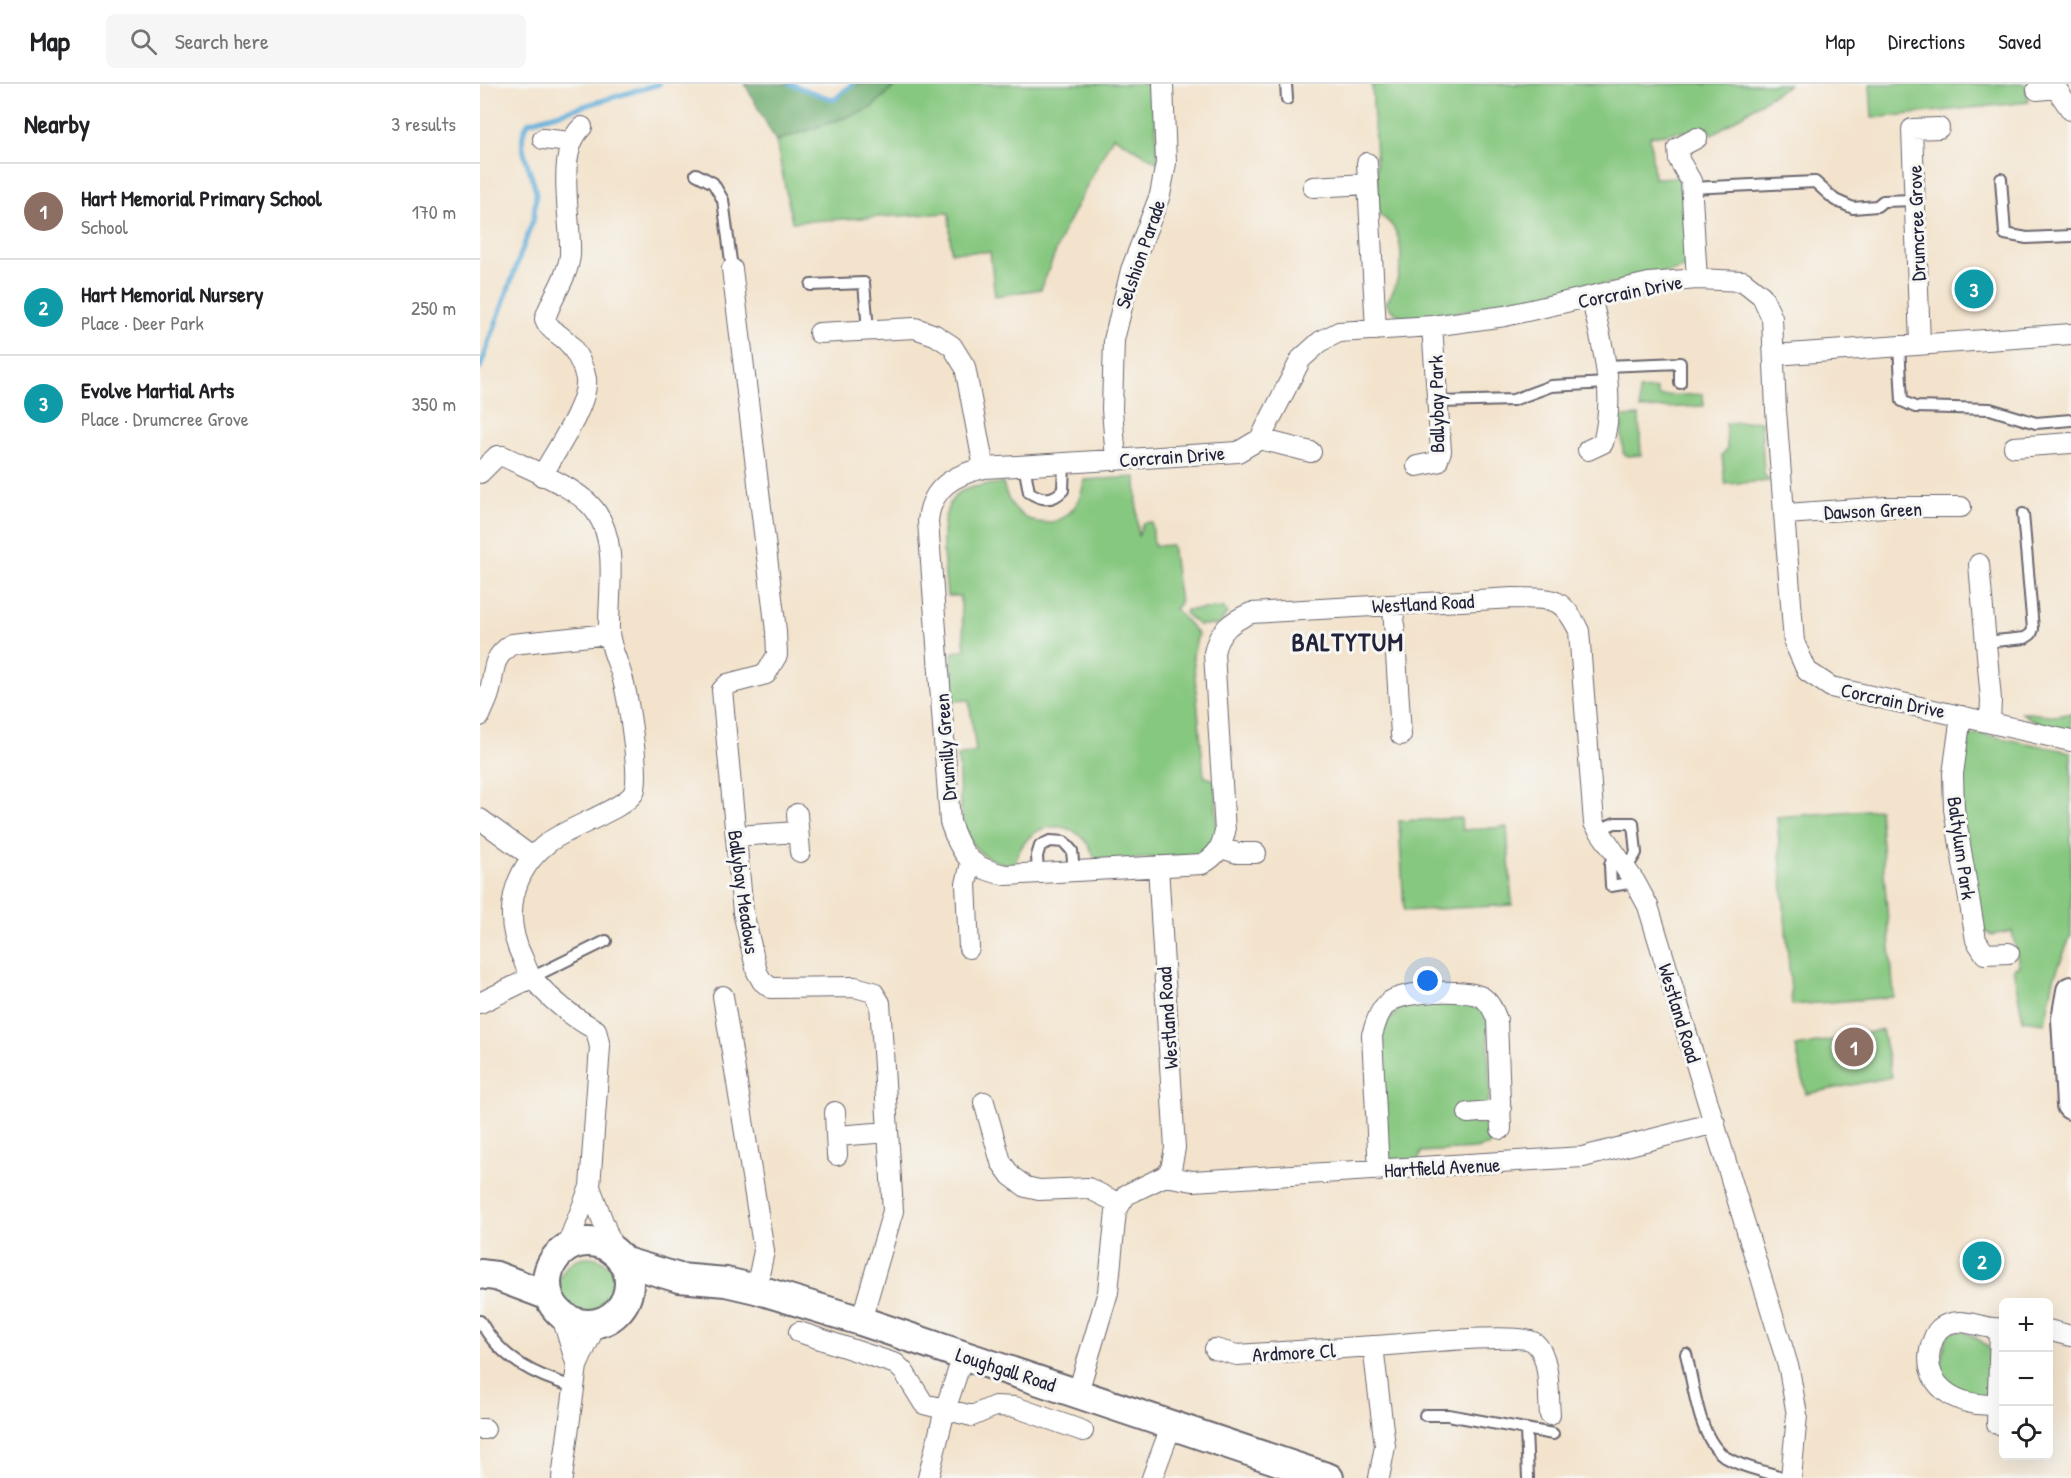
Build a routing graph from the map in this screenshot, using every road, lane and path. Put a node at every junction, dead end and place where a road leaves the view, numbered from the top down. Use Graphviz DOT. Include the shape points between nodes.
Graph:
graph roads {
  1 [pos="1164,84"];
  2 [pos="1286,84"];
  3 [pos="2037,90"];
  4 [pos="1287,99"];
  5 [pos="2071,110"];
  6 [pos="1939,128"];
  7 [pos="1697,138"];
  8 [pos="543,139"];
  9 [pos="1366,163"];
  10 [pos="696,174"];
  11 [pos="2001,179"];
  12 [pos="1367,184"];
  13 [pos="1313,187"];
  14 [pos="1691,188"];
  15 [pos="1915,200"];
  16 [pos="2071,236"];
  17 [pos="732,269"];
  18 [pos="1697,279"];
  19 [pos="811,285"];
  20 [pos="1591,297"];
  21 [pos="1432,326"];
  22 [pos="868,330"];
  23 [pos="1376,330"];
  24 [pos="819,333"];
  25 [pos="2071,334"];
  26 [pos="1920,343"];
  27 [pos="1899,345"];
  28 [pos="1774,356"];
  29 [pos="1607,375"];
  30 [pos="1680,383"];
  31 [pos="1439,402"];
  32 [pos="2071,420"];
  33 [pos="1260,439"];
  34 [pos="2071,442"];
  35 [pos="2014,447"];
  36 [pos="1587,450"];
  37 [pos="1311,452"];
  38 [pos="1116,460"];
  39 [pos="1064,463"];
  40 [pos="1024,465"];
  41 [pos="1418,466"];
  42 [pos="984,468"];
  43 [pos="480,473"];
  44 [pos="542,476"];
  45 [pos="1961,507"];
  46 [pos="1786,514"];
  47 [pos="2023,514"];
  48 [pos="1979,564"];
  49 [pos="1393,606"];
  50 [pos="609,634"];
  51 [pos="1986,642"];
  52 [pos="480,716"];
  53 [pos="1961,716"];
  54 [pos="1990,722"];
  55 [pos="1401,735"];
  56 [pos="2071,741"];
  57 [pos="480,819"];
  58 [pos="1598,830"];
  59 [pos="736,836"];
  60 [pos="1221,849"];
  61 [pos="800,852"];
  62 [pos="1256,853"];
  63 [pos="532,856"];
  64 [pos="971,863"];
  65 [pos="1158,866"];
  66 [pos="1625,868"];
  67 [pos="1074,871"];
  68 [pos="1038,873"];
  69 [pos="606,941"];
  70 [pos="969,948"];
  71 [pos="2009,953"];
  72 [pos="531,978"];
  73 [pos="2071,991"];
  74 [pos="723,996"];
  75 [pos="480,1003"];
  76 [pos="984,1102"];
  77 [pos="2071,1105"];
  78 [pos="835,1112"];
  79 [pos="1468,1113"];
  80 [pos="1715,1123"];
  81 [pos="888,1132"];
  82 [pos="1379,1171"];
  83 [pos="1165,1176"];
  84 [pos="590,1187"];
  85 [pos="1120,1204"];
  86 [pos="561,1253"];
  87 [pos="618,1256"];
  88 [pos="488,1275"];
  89 [pos="679,1278"];
  90 [pos="756,1289"];
  91 [pos="626,1298"];
  92 [pos="555,1305"];
  93 [pos="480,1321"];
  94 [pos="861,1321"];
  95 [pos="597,1322"];
  96 [pos="2002,1328"];
  97 [pos="2053,1331"];
  98 [pos="799,1332"];
  99 [pos="2071,1336"];
  100 [pos="1373,1346"];
  101 [pos="1215,1349"];
  102 [pos="1686,1354"];
  103 [pos="963,1356"];
  104 [pos="577,1366"];
  105 [pos="575,1387"];
  106 [pos="1078,1392"];
  107 [pos="945,1410"];
  108 [pos="1550,1414"];
  109 [pos="1425,1415"];
  110 [pos="1172,1424"];
  111 [pos="1526,1430"];
  112 [pos="1083,1431"];
  113 [pos="1553,1434"];
  114 [pos="562,1478"];
  115 [pos="928,1478"];
  116 [pos="1152,1478"];
  117 [pos="1329,1478"];
  118 [pos="1378,1478"];
  119 [pos="1528,1478"];
  120 [pos="1784,1478"];
  121 [pos="1791,1478"];
  1 -- 38 [label="street, Selshion Parade" via="1166,163 1160,195 1131,270 1114,340 1112,409"];
  2 -- 4 [label="lane"];
  3 -- 5 [label="street" via="2056,88"];
  6 -- 15 [label="street, Drumcree Grove" via="1912,129"];
  7 -- 14 [label="street" via="1678,148"];
  8 -- 44 [label="street" via="576,134 565,198 570,258 545,319 572,346 582,365 586,387 576,414"];
  9 -- 12 [label="street"];
  10 -- 17 [label="lane" via="713,183 723,200"];
  11 -- 16 [label="lane" via="2005,234 2027,238"];
  12 -- 13 [label="street"];
  12 -- 23 [label="street"];
  14 -- 15 [label="lane" via="1815,182 1835,200 1853,208 1877,206 1883,201"];
  14 -- 18 [label="street"];
  15 -- 26 [label="street, Drumcree Grove"];
  17 -- 59 [label="street, Ballybay Meadows" via="777,655 766,674 728,684 722,690"];
  18 -- 20 [label="street, Corcrain Drive" via="1648,283"];
  18 -- 28 [label="street, Corcrain Drive" via="1743,281 1762,296 1772,318"];
  19 -- 22 [label="lane" via="864,283"];
  20 -- 21 [label="street, Corcrain Drive" via="1505,316"];
  20 -- 29 [label="street"];
  21 -- 23 [label="street, Corcrain Drive"];
  21 -- 31 [label="street, Ballybay Park"];
  22 -- 24 [label="street"];
  22 -- 42 [label="street" via="915,328 935,334 952,346 965,367"];
  23 -- 33 [label="street, Corcrain Drive" via="1339,332 1321,341 1301,359"];
  25 -- 26 [label="street"];
  26 -- 27 [label="street"];
  27 -- 28 [label="street"];
  27 -- 32 [label="lane" via="1902,401 1915,407 1990,409 2036,423"];
  28 -- 46 [label="street, Corcrain Drive"];
  29 -- 30 [label="lane" via="1680,363"];
  29 -- 31 [label="lane" via="1551,386 1513,400"];
  29 -- 36 [label="street" via="1610,419 1603,443"];
  31 -- 41 [label="street, Ballybay Park" via="1441,451 1437,462"];
  33 -- 37 [label="street"];
  33 -- 38 [label="street, Corcrain Drive" via="1227,454"];
  34 -- 35 [label="street"];
  38 -- 39 [label="street, Corcrain Drive"];
  39 -- 40 [label="street, Corcrain Drive"];
  39 -- 40 [label="lane" via="1063,490 1048,499 1029,492"];
  40 -- 42 [label="street, Corcrain Drive"];
  42 -- 64 [label="street, Drumilly Green" via="962,473 943,486 929,508 928,521 950,822 958,848"];
  43 -- 44 [label="street" via="496,456 503,456"];
  44 -- 50 [label="street" via="580,496 605,525 609,546"];
  45 -- 46 [label="street, Dawson Green"];
  46 -- 53 [label="street, Corcrain Drive" via="1794,642 1807,671 1831,687"];
  47 -- 51 [label="lane" via="2033,629 2025,638"];
  48 -- 51 [label="street"];
  49 -- 55 [label="street"];
  49 -- 58 [label="street, Westland Road" via="1513,598 1561,603 1579,631 1594,823"];
  49 -- 60 [label="street, Westland Road" via="1251,612 1224,629 1214,653 1225,832"];
  50 -- 52 [label="street" via="512,644 493,665 490,692"];
  50 -- 63 [label="street" via="623,680 634,747 633,794 622,804 571,827"];
  51 -- 54 [label="street"];
  53 -- 54 [label="street, Corcrain Drive"];
  53 -- 71 [label="street, Baltylum Park" via="1953,774 1954,809 1976,940 1985,954"];
  54 -- 56 [label="street, Corcrain Drive"];
  57 -- 63 [label="street"];
  58 -- 66 [label="street, Westland Road"];
  58 -- 66 [label="lane" via="1615,823 1633,823 1636,853"];
  59 -- 61 [label="street" via="797,823"];
  59 -- 81 [label="street, Ballybay Meadows" via="747,933 762,981 771,988 855,987 873,992 880,1003"];
  60 -- 62 [label="street"];
  60 -- 65 [label="street" via="1202,864"];
  63 -- 72 [label="street" via="518,882 511,908 512,936"];
  64 -- 68 [label="street" via="1006,875"];
  64 -- 70 [label="street" via="966,884"];
  65 -- 67 [label="street"];
  65 -- 83 [label="street, Westland Road" via="1175,1148 1171,1170"];
  66 -- 80 [label="street, Westland Road" via="1648,906"];
  67 -- 68 [label="street"];
  67 -- 68 [label="lane" via="1072,852 1064,842 1050,841 1040,846"];
  69 -- 72 [label="lane"];
  72 -- 75 [label="street"];
  72 -- 84 [label="street" via="571,1016 596,1030 600,1047"];
  73 -- 77 [label="main road" via="2066,1019"];
  74 -- 90 [label="street" via="764,1251"];
  76 -- 85 [label="street" via="1001,1162 1011,1176 1026,1187 1039,1190 1089,1188"];
  78 -- 81 [label="street" via="837,1146"];
  79 -- 82 [label="street" via="1501,1120 1497,1020 1491,1005 1467,992 1412,995 1390,1002 1379,1015 1372,1035"];
  80 -- 82 [label="street, Hartfield Avenue" via="1583,1157"];
  80 -- 121 [label="street, Westland Road" via="1789,1369 1797,1415"];
  81 -- 94 [label="street, Ballybay Meadows" via="893,1211"];
  82 -- 83 [label="street, Hartfield Avenue" via="1193,1181"];
  83 -- 85 [label="street" via="1137,1187"];
  84 -- 86 [label="street"];
  84 -- 87 [label="street"];
  85 -- 106 [label="street" via="1108,1292"];
  86 -- 87 [label="main road" via="578,1243 591,1242"];
  86 -- 88 [label="main road"];
  86 -- 92 [label="main road" via="549,1269 547,1283"];
  87 -- 89 [label="main road, Loughgall Road"];
  87 -- 91 [label="main road" via="628,1279"];
  88 -- 92 [label="main road"];
  89 -- 90 [label="main road, Loughgall Road"];
  89 -- 91 [label="main road, Loughgall Road"];
  90 -- 94 [label="main road, Loughgall Road"];
  91 -- 95 [label="main road" via="619,1310"];
  92 -- 95 [label="main road" via="572,1320"];
  92 -- 104 [label="street"];
  93 -- 105 [label="lane" via="496,1345 519,1364 545,1378"];
  94 -- 103 [label="main road, Loughgall Road"];
  95 -- 104 [label="street"];
  96 -- 96 [label="street" via="1949,1323 1937,1330 1930,1347 1929,1367 1934,1382 1946,1393 1997,1414"];
  97 -- 99 [label="street"];
  98 -- 107 [label="street" via="896,1364 924,1404"];
  100 -- 101 [label="street, Ardmore Cl" via="1237,1355"];
  100 -- 108 [label="street, Ardmore Cl" via="1522,1338 1533,1341 1542,1352"];
  100 -- 118 [label="street" via="1385,1446"];
  102 -- 120 [label="lane" via="1705,1435 1716,1450 1727,1459"];
  103 -- 106 [label="main road, Loughgall Road"];
  103 -- 107 [label="street"];
  104 -- 105 [label="street"];
  105 -- 114 [label="street"];
  106 -- 110 [label="main road, Loughgall Road"];
  107 -- 112 [label="street" via="972,1416 995,1406 1015,1407"];
  107 -- 115 [label="street"];
  109 -- 111 [label="lane" via="1448,1415"];
  110 -- 116 [label="street"];
  110 -- 117 [label="main road, Loughgall Road"];
  111 -- 113 [label="lane"];
  111 -- 119 [label="lane"];
}
